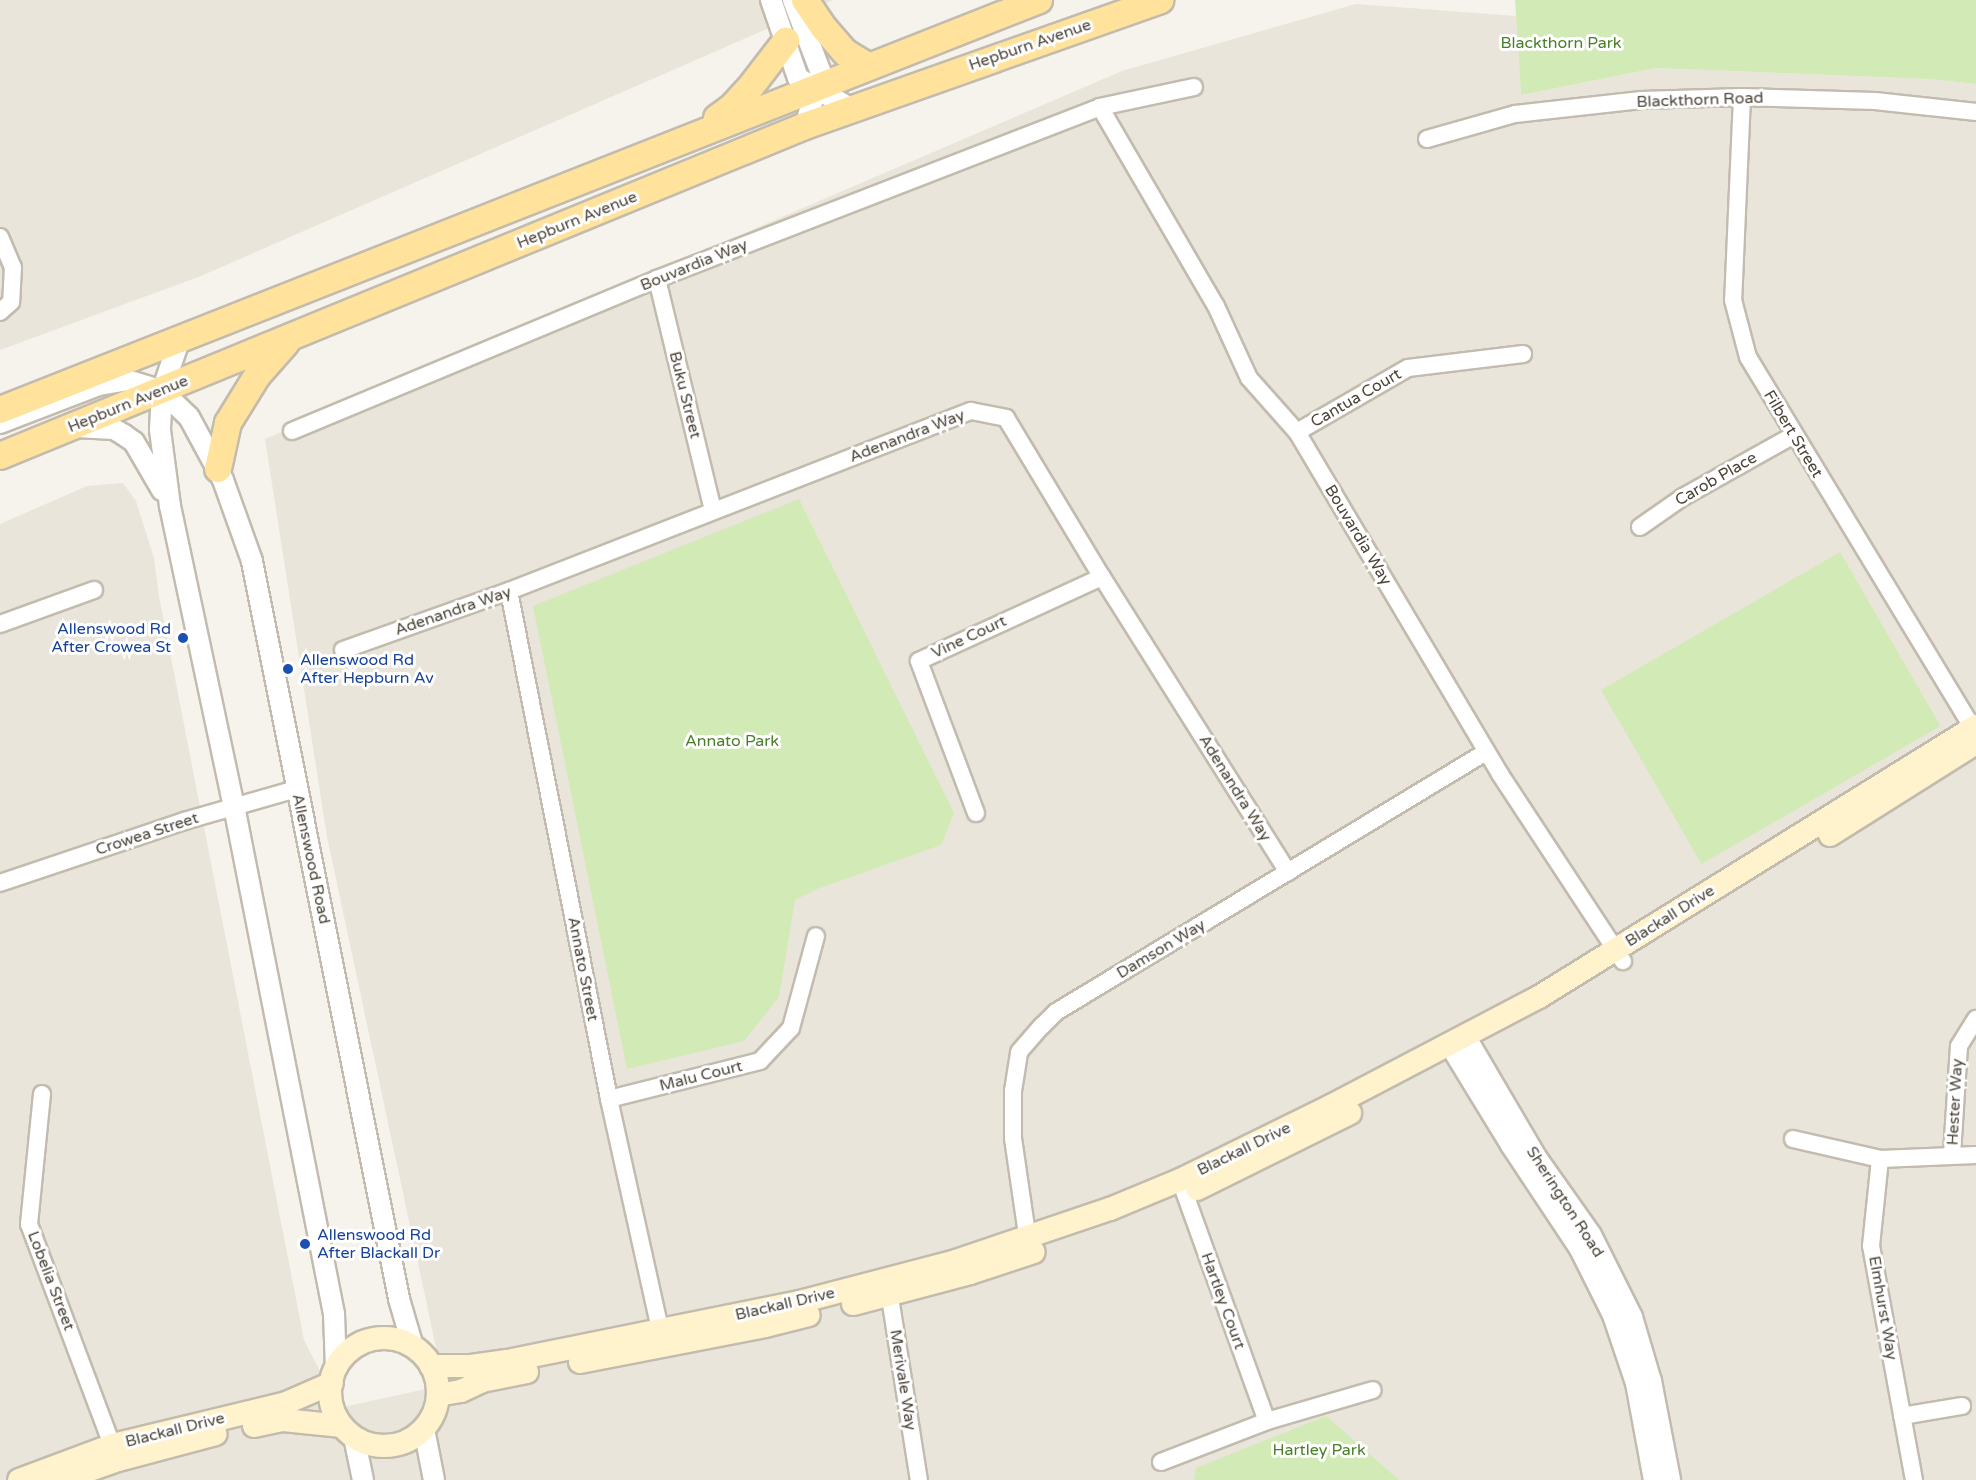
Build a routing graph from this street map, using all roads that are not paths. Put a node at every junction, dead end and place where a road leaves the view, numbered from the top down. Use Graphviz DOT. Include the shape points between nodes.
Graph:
graph roads {
  1 [pos="771,0"];
  2 [pos="793,0"];
  3 [pos="805,0"];
  4 [pos="1039,0"];
  5 [pos="1160,0"];
  6 [pos="786,41"];
  7 [pos="868,66"];
  8 [pos="816,87"];
  9 [pos="1194,87"];
  10 [pos="1742,97"];
  11 [pos="1100,107"];
  12 [pos="850,108"];
  13 [pos="1976,112"];
  14 [pos="805,126"];
  15 [pos="692,136"];
  16 [pos="1427,139"];
  17 [pos="0,237"];
  18 [pos="657,279"];
  19 [pos="0,312"];
  20 [pos="290,338"];
  21 [pos="179,341"];
  22 [pos="1523,354"];
  23 [pos="162,391"];
  24 [pos="0,411"];
  25 [pos="0,423"];
  26 [pos="73,427"];
  27 [pos="292,431"];
  28 [pos="1297,432"];
  29 [pos="1794,435"];
  30 [pos="0,456"];
  31 [pos="218,469"];
  32 [pos="170,506"];
  33 [pos="713,510"];
  34 [pos="1640,527"];
  35 [pos="1102,577"];
  36 [pos="94,590"];
  37 [pos="509,591"];
  38 [pos="0,624"];
  39 [pos="343,650"];
  40 [pos="1975,733"];
  41 [pos="1486,752"];
  42 [pos="297,789"];
  43 [pos="234,806"];
  44 [pos="976,813"];
  45 [pos="1288,872"];
  46 [pos="0,883"];
  47 [pos="816,936"];
  48 [pos="1619,956"];
  49 [pos="1976,1019"];
  50 [pos="1461,1047"];
  51 [pos="42,1094"];
  52 [pos="609,1099"];
  53 [pos="1793,1139"];
  54 [pos="1952,1154"];
  55 [pos="1976,1155"];
  56 [pos="1880,1159"];
  57 [pos="1182,1188"];
  58 [pos="1028,1246"];
  59 [pos="888,1288"];
  60 [pos="661,1338"];
  61 [pos="413,1347"];
  62 [pos="431,1366"];
  63 [pos="334,1376"];
  64 [pos="1373,1390"];
  65 [pos="438,1395"];
  66 [pos="1962,1406"];
  67 [pos="1902,1416"];
  68 [pos="1267,1421"];
  69 [pos="424,1429"];
  70 [pos="348,1431"];
  71 [pos="116,1453"];
  72 [pos="1161,1462"];
  73 [pos="19,1480"];
  74 [pos="62,1480"];
  75 [pos="363,1480"];
  76 [pos="434,1480"];
  77 [pos="919,1480"];
  78 [pos="1654,1480"];
  79 [pos="1670,1480"];
  80 [pos="1914,1480"];
  1 -- 6 [label="street"];
  2 -- 8 [label="street" via="821,73"];
  3 -- 7 [label="main road" via="846,53"];
  4 -- 7 [label="main road"];
  5 -- 12 [label="main road, Hepburn Avenue"];
  6 -- 8 [label="street" via="798,78"];
  6 -- 15 [label="main road" via="731,108"];
  7 -- 8 [label="main road"];
  8 -- 12 [label="street"];
  8 -- 14 [label="street"];
  8 -- 15 [label="main road"];
  9 -- 11 [label="street, Bouvardia Way"];
  10 -- 13 [label="street, Blackthorn Road" via="1875,101"];
  10 -- 16 [label="street, Blackthorn Road" via="1641,100 1515,114"];
  10 -- 29 [label="street, Filbert Street" via="1733,300 1748,357"];
  11 -- 18 [label="street, Bouvardia Way"];
  11 -- 28 [label="street, Bouvardia Way" via="1216,306 1249,378"];
  12 -- 14 [label="main road, Hepburn Avenue"];
  14 -- 20 [label="main road, Hepburn Avenue"];
  15 -- 21 [label="main road"];
  17 -- 19 [label="street" via="13,267 11,302"];
  18 -- 27 [label="street, Bouvardia Way"];
  18 -- 33 [label="street, Buku Street"];
  20 -- 23 [label="main road, Hepburn Avenue"];
  20 -- 31 [label="main road" via="257,376 228,423"];
  21 -- 23 [label="street"];
  21 -- 24 [label="main road"];
  22 -- 28 [label="street, Cantua Court" via="1408,368"];
  23 -- 25 [label="street, Allenswood Road" via="127,380 110,381"];
  23 -- 26 [label="main road, Hepburn Avenue"];
  23 -- 31 [label="street, Allenswood Road" via="189,417"];
  23 -- 32 [label="street" via="160,430"];
  26 -- 30 [label="main road, Hepburn Avenue"];
  26 -- 32 [label="street" via="114,429 134,442"];
  28 -- 41 [label="street, Bouvardia Way"];
  29 -- 34 [label="street, Carob Place" via="1683,496"];
  29 -- 40 [label="street, Filbert Street"];
  31 -- 42 [label="street, Allenswood Road" via="252,561"];
  32 -- 43 [label="street"];
  33 -- 35 [label="street, Adenandra Way" via="971,411 983,413 1006,418"];
  33 -- 37 [label="street, Adenandra Way"];
  35 -- 44 [label="street, Vine Court" via="919,660"];
  35 -- 45 [label="street, Adenandra Way"];
  36 -- 38 [label="street"];
  37 -- 39 [label="street, Adenandra Way"];
  37 -- 52 [label="street, Annato Street"];
  40 -- 48 [label="main road, Blackall Drive"];
  41 -- 45 [label="street, Damson Way"];
  41 -- 48 [label="street, Bouvardia Way"];
  42 -- 43 [label="street, Crowea Street"];
  42 -- 61 [label="street, Allenswood Road" via="399,1299"];
  43 -- 46 [label="street, Crowea Street"];
  43 -- 63 [label="street" via="334,1314"];
  45 -- 58 [label="street, Damson Way" via="1056,1012 1019,1052 1013,1091 1013,1138"];
  47 -- 52 [label="street, Malu Court" via="791,1028 760,1061"];
  48 -- 50 [label="main road, Blackall Drive" via="1539,997"];
  49 -- 54 [label="street, Hester Way" via="1959,1046"];
  50 -- 57 [label="main road, Blackall Drive"];
  50 -- 78 [label="street, Sherington Road" via="1510,1145 1580,1249 1613,1315 1636,1383"];
  50 -- 79 [label="street, Sherington Road" via="1591,1235 1632,1317 1651,1382"];
  51 -- 71 [label="street, Lobelia Street" via="29,1224"];
  52 -- 60 [label="street, Annato Street"];
  53 -- 56 [label="street"];
  54 -- 55 [label="street"];
  54 -- 56 [label="street"];
  56 -- 67 [label="street, Elmhurst Way" via="1871,1246"];
  57 -- 58 [label="main road, Blackall Drive"];
  57 -- 68 [label="street, Hartley Court"];
  58 -- 59 [label="main road, Blackall Drive"];
  59 -- 60 [label="main road, Blackall Drive" via="799,1302"];
  59 -- 77 [label="street, Merivale Way"];
  60 -- 62 [label="main road, Blackall Drive" via="471,1366"];
  60 -- 65 [label="main road, Blackall Drive"];
  61 -- 62 [label="main road"];
  61 -- 63 [label="main road" via="391,1339 366,1342 352,1350"];
  62 -- 65 [label="main road"];
  63 -- 70 [label="main road" via="333,1409"];
  63 -- 71 [label="main road, Blackall Drive" via="286,1404"];
  64 -- 68 [label="street"];
  65 -- 69 [label="main road"];
  66 -- 67 [label="street"];
  67 -- 80 [label="street, Elmhurst Way"];
  68 -- 72 [label="street"];
  69 -- 70 [label="main road" via="411,1440 395,1445 370,1444"];
  69 -- 76 [label="street"];
  70 -- 71 [label="main road, Blackall Drive" via="283,1420"];
  70 -- 75 [label="street"];
  71 -- 73 [label="main road, Blackall Drive"];
  71 -- 74 [label="main road, Blackall Drive"];
}
